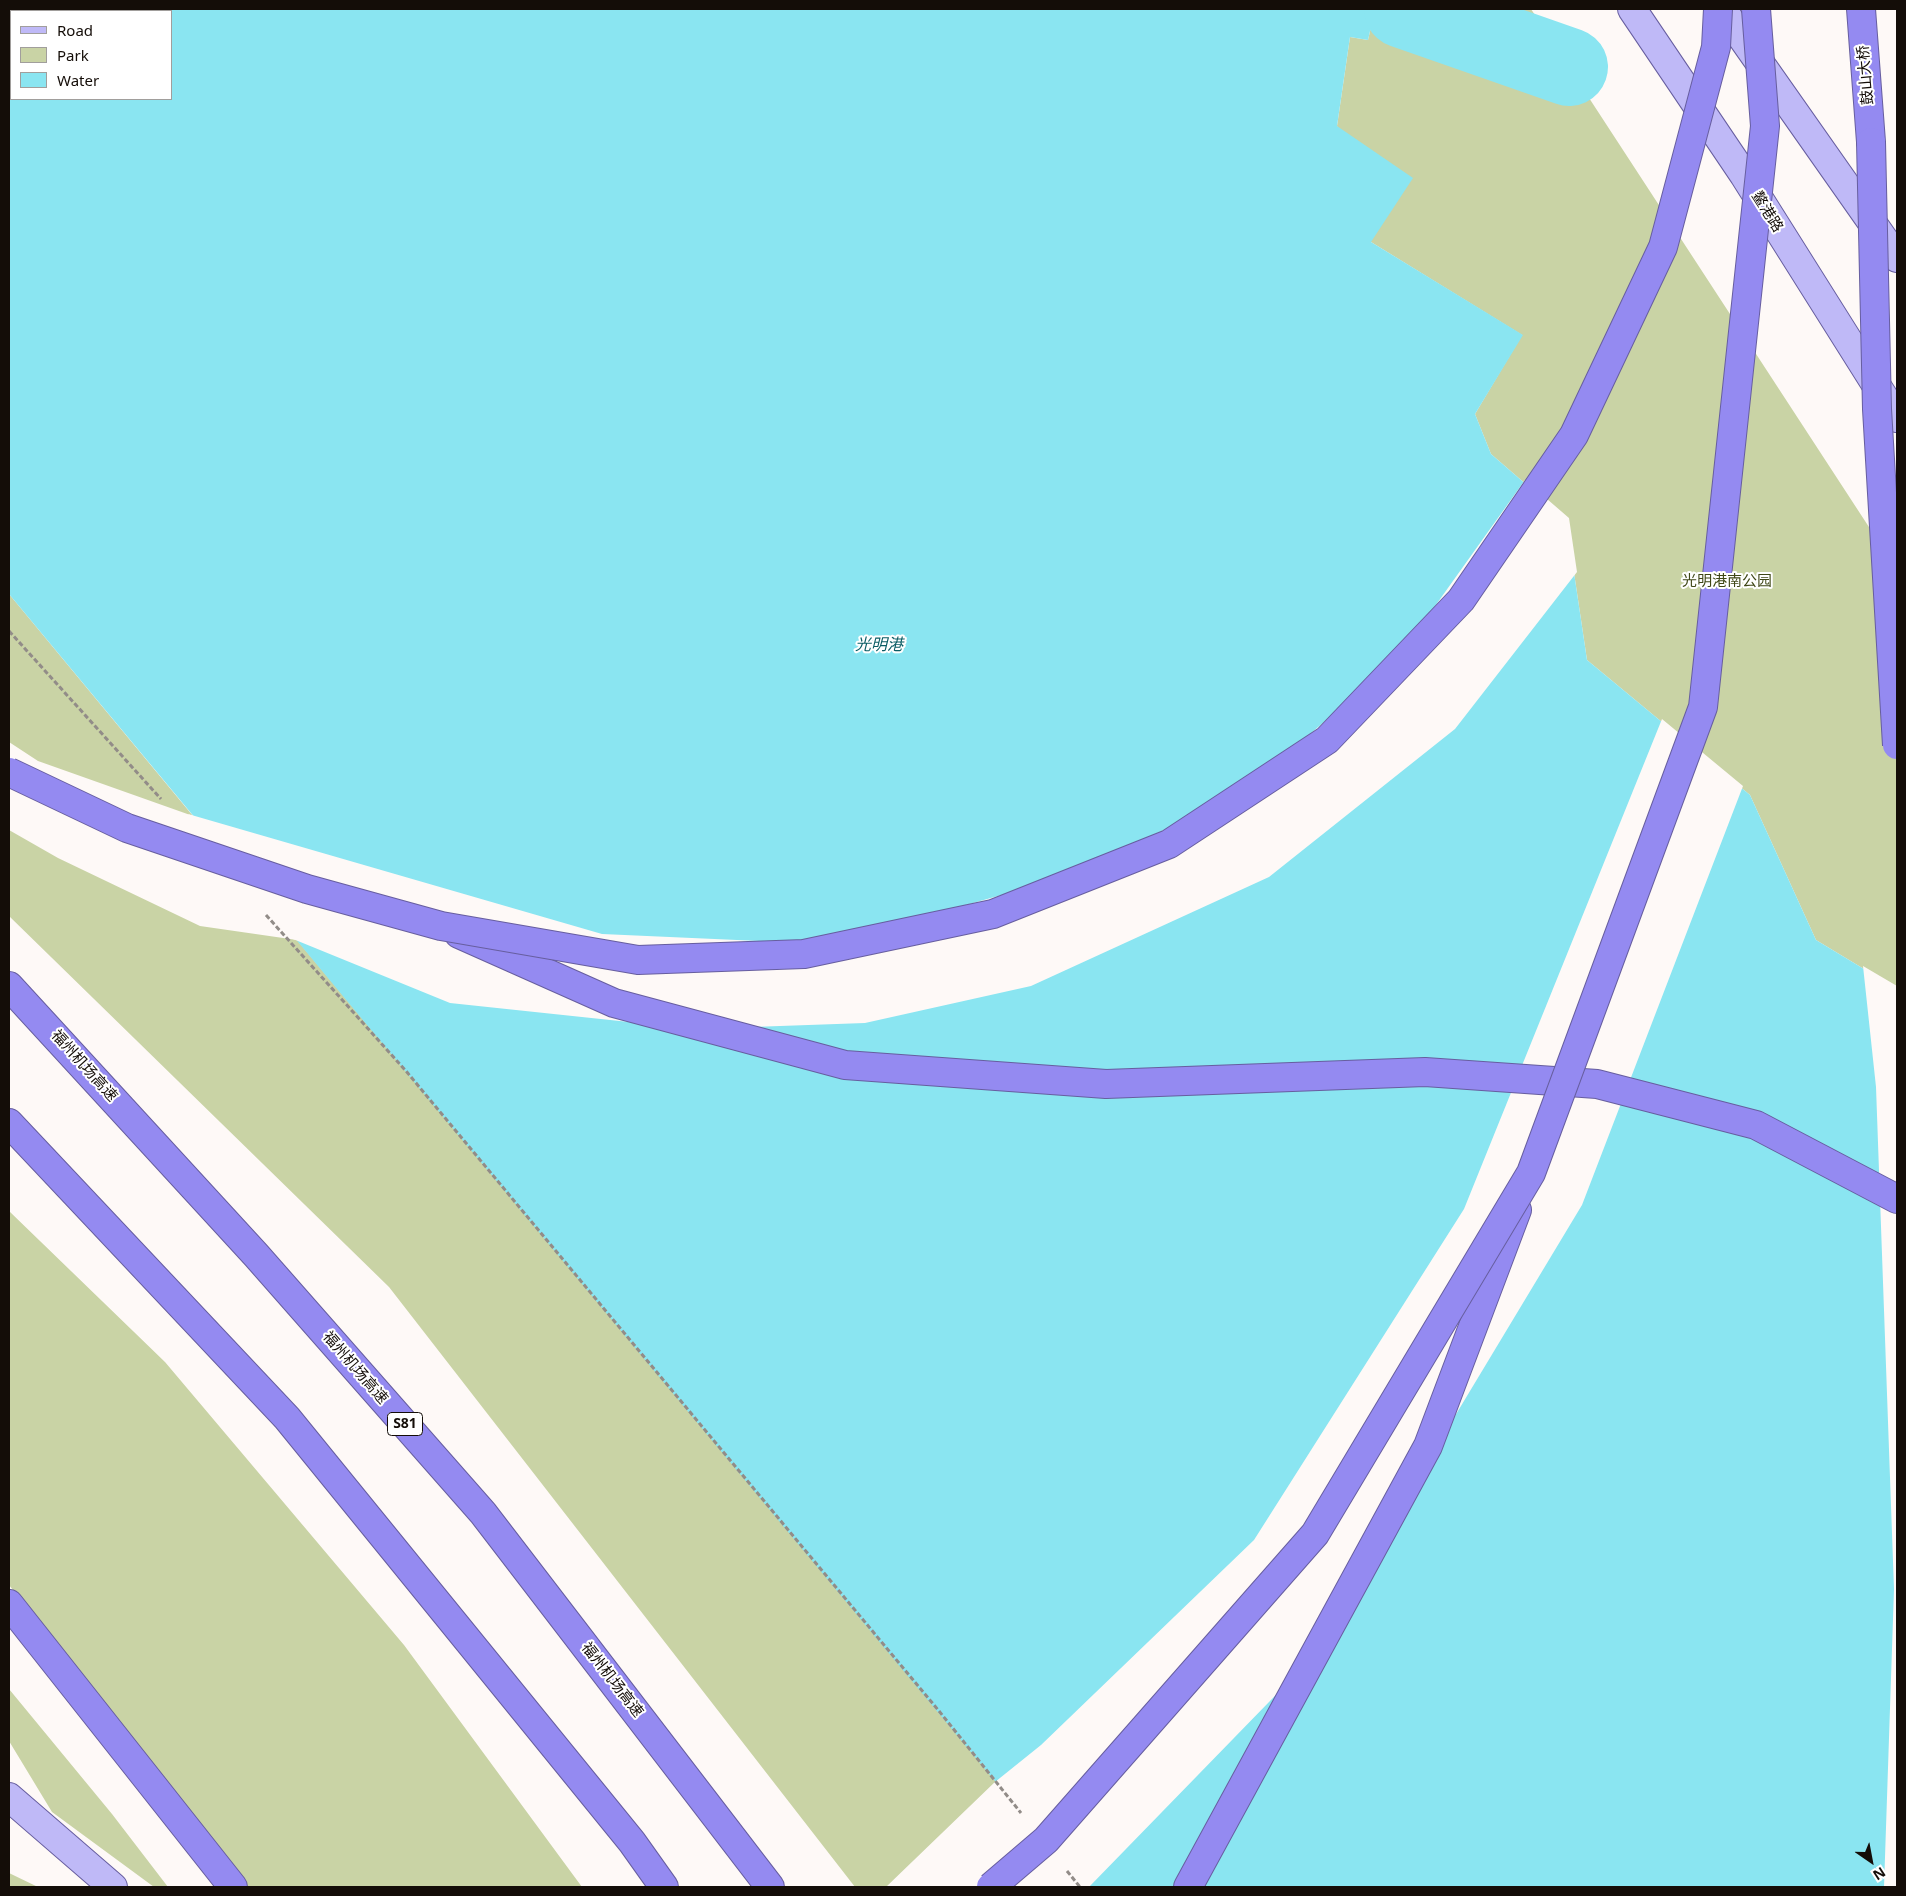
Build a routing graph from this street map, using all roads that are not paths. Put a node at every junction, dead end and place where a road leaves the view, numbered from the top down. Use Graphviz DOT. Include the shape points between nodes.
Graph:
graph roads {
  1 [pos="1718,9"];
  2 [pos="1722,9"];
  3 [pos="1756,9"];
  4 [pos="1861,9"];
  5 [pos="1638,17"];
  6 [pos="1897,258"];
  7 [pos="1897,418"];
  8 [pos="1897,744"];
  9 [pos="9,772"];
  10 [pos="441,926"];
  11 [pos="9,986"];
  12 [pos="9,1123"];
  13 [pos="1531,1173"];
  14 [pos="1897,1199"];
  15 [pos="9,1604"];
  16 [pos="9,1797"];
  17 [pos="113,1887"];
  18 [pos="233,1887"];
  19 [pos="664,1887"];
  20 [pos="770,1887"];
  21 [pos="991,1887"];
  22 [pos="1188,1887"];
  1 -- 10 [label="highway, bridge" via="1716,47 1663,247 1574,435 1461,600 1327,740 1169,844 993,914 804,954 638,960"];
  2 -- 6 [label="main road, bridge"];
  3 -- 13 [label="highway, bridge" via="1765,126 1703,707"];
  4 -- 8 [label="highway, 鼓山大桥, bridge" via="1871,142 1877,409"];
  5 -- 7 [label="main road, 鳌港路" via="1744,175"];
  9 -- 10 [label="highway, bridge" via="127,828 307,889"];
  10 -- 14 [label="highway, bridge" via="614,1003 845,1065 1106,1084 1426,1072 1597,1084 1756,1125"];
  11 -- 20 [label="highway, 福州机场高速 / S81" via="256,1255 483,1513"];
  12 -- 19 [label="highway" via="287,1418 632,1842"];
  13 -- 21 [label="highway, bridge" via="1315,1534 1046,1840"];
  13 -- 22 [label="highway, bridge" via="1428,1446"];
  15 -- 18 [label="highway"];
  16 -- 17 [label="main road"];
}
